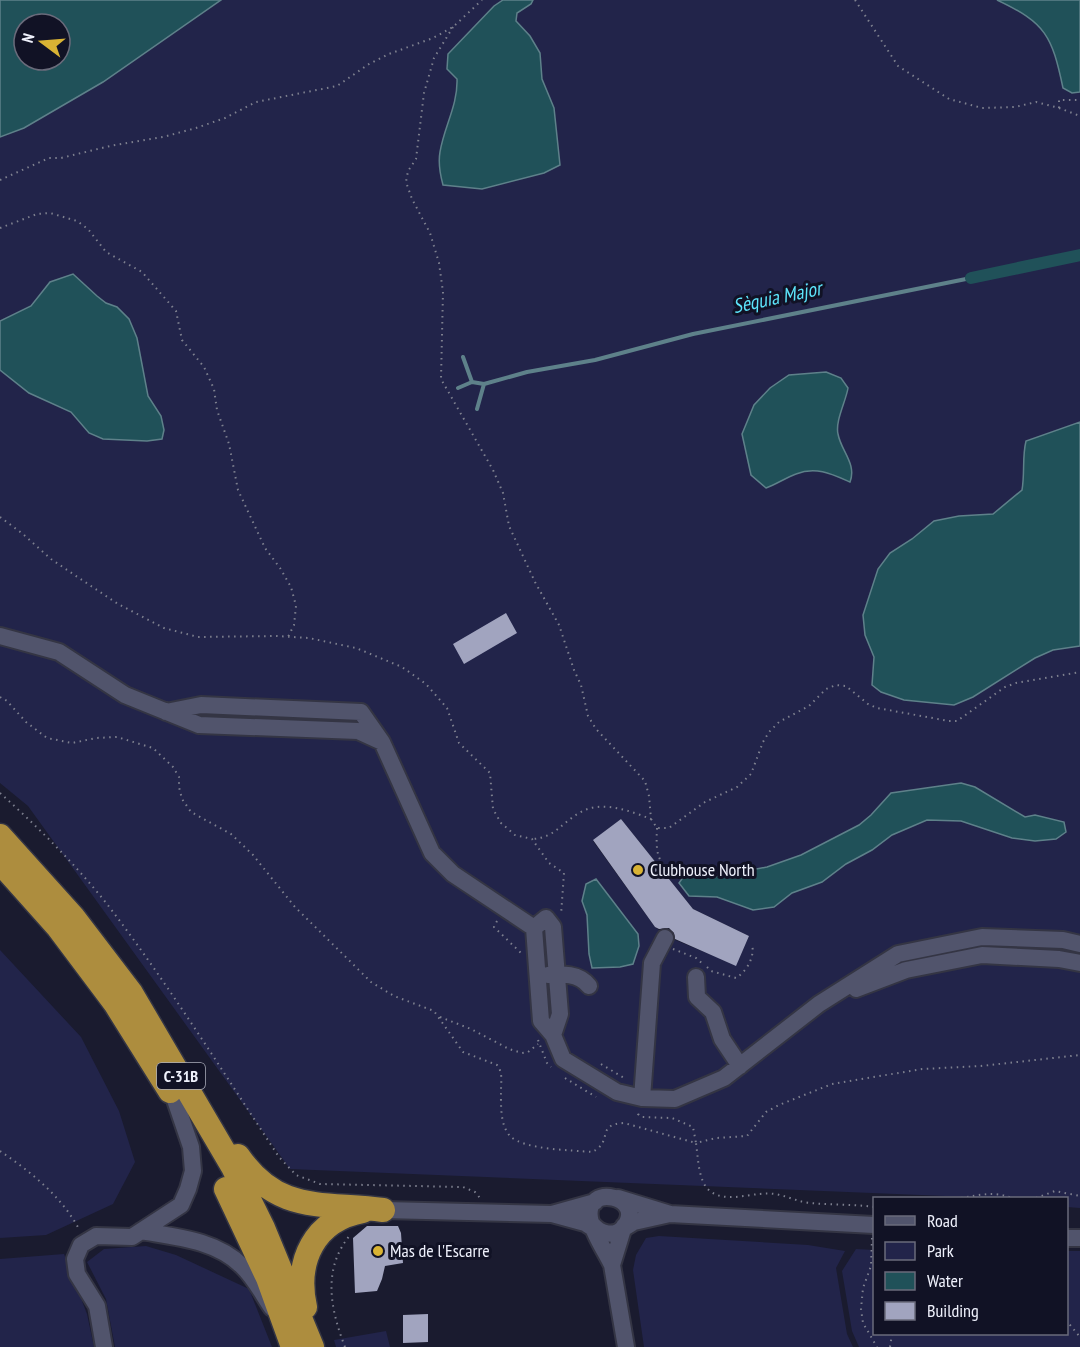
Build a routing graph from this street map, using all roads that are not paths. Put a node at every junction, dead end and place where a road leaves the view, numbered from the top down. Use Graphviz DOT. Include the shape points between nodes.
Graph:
graph roads {
  1 [pos="0,636"];
  2 [pos="165,712"];
  3 [pos="362,712"];
  4 [pos="358,731"];
  5 [pos="382,742"];
  6 [pos="0,836"];
  7 [pos="0,862"];
  8 [pos="534,928"];
  9 [pos="665,938"];
  10 [pos="1080,944"];
  11 [pos="656,956"];
  12 [pos="1080,963"];
  13 [pos="557,974"];
  14 [pos="538,976"];
  15 [pos="696,977"];
  16 [pos="589,986"];
  17 [pos="660,1003"];
  18 [pos="819,1004"];
  19 [pos="546,1039"];
  20 [pos="170,1060"];
  21 [pos="740,1066"];
  22 [pos="642,1094"];
  23 [pos="174,1097"];
  24 [pos="618,1198"];
  25 [pos="595,1202"];
  26 [pos="383,1210"];
  27 [pos="552,1214"];
  28 [pos="670,1214"];
  29 [pos="873,1225"];
  30 [pos="596,1229"];
  31 [pos="623,1229"];
  32 [pos="141,1231"];
  33 [pos="612,1265"];
  34 [pos="290,1339"];
  35 [pos="104,1347"];
  36 [pos="313,1347"];
  37 [pos="626,1347"];
  1 -- 2 [label="street" via="59,652 125,695"];
  2 -- 3 [label="street" via="201,705"];
  2 -- 4 [label="street" via="199,725"];
  3 -- 4 [label="street"];
  3 -- 5 [label="street"];
  4 -- 5 [label="street"];
  5 -- 8 [label="street" via="432,853 453,874"];
  6 -- 20 [label="highway, C-31B" via="73,917 131,993"];
  7 -- 23 [label="highway, C-31B" via="58,927 115,1003"];
  8 -- 13 [label="street" via="546,918 553,927"];
  8 -- 14 [label="street"];
  9 -- 11 [label="street"];
  10 -- 18 [label="street" via="982,937 898,954"];
  11 -- 17 [label="street" via="663,966"];
  11 -- 22 [label="street" via="652,963"];
  12 -- 18 [label="street" via="982,955 906,970"];
  13 -- 14 [label="street"];
  13 -- 16 [label="street" via="585,980"];
  13 -- 19 [label="street" via="560,1014"];
  14 -- 19 [label="street"];
  15 -- 21 [label="street" via="697,997 713,1012 722,1040"];
  18 -- 21 [label="street"];
  19 -- 22 [label="street" via="562,1059 617,1092"];
  20 -- 26 [label="highway" via="195,1083 249,1171 268,1189 308,1203"];
  20 -- 36 [label="highway, C-31B" via="263,1227"];
  21 -- 22 [label="street" via="724,1078 675,1099"];
  23 -- 32 [label="street" via="191,1147 193,1171 181,1205"];
  23 -- 34 [label="highway, C-31B" via="224,1184 268,1278"];
  24 -- 25 [label="street" via="606,1196"];
  24 -- 28 [label="street"];
  24 -- 31 [label="street" via="628,1214"];
  25 -- 27 [label="street"];
  25 -- 30 [label="street" via="590,1212"];
  26 -- 27 [label="street"];
  26 -- 36 [label="highway" via="339,1218 308,1253 301,1286"];
  27 -- 30 [label="street"];
  28 -- 29 [label="street"];
  28 -- 31 [label="street" via="634,1222"];
  30 -- 31 [label="street" via="607,1234"];
  30 -- 33 [label="street"];
  31 -- 33 [label="street"];
  32 -- 34 [label="street" via="221,1249 243,1267"];
  32 -- 35 [label="street" via="132,1237 96,1236 81,1245 75,1259 77,1274 96,1306"];
  33 -- 37 [label="street"];
}
